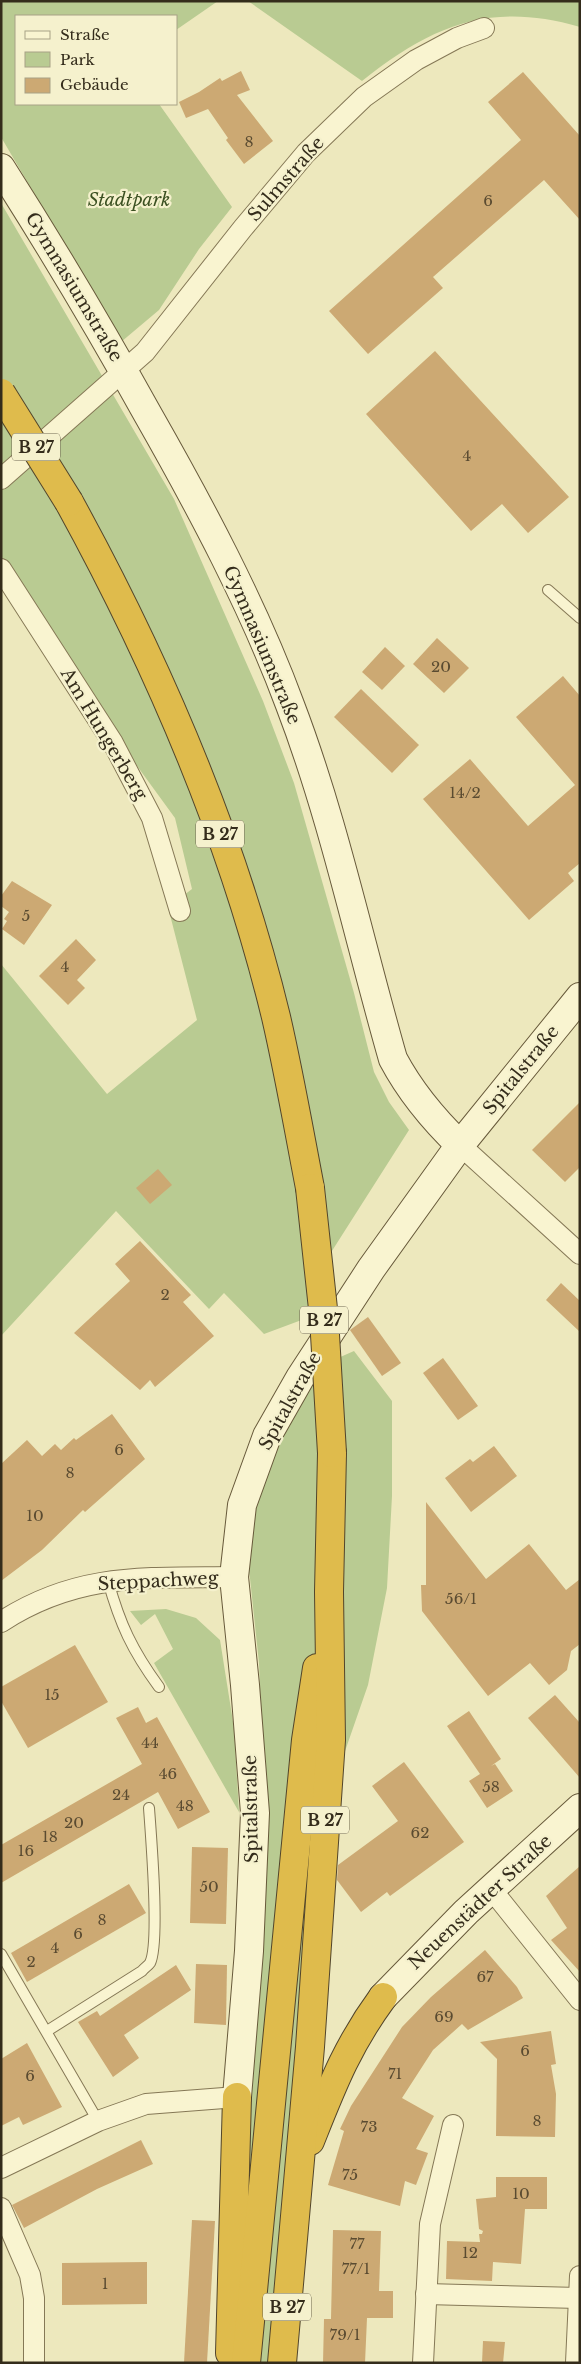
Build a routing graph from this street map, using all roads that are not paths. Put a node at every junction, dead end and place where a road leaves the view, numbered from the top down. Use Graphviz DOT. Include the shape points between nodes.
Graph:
graph roads {
  1 [pos="484,28"];
  2 [pos="1,168"];
  3 [pos="124,373"];
  4 [pos="1,394"];
  5 [pos="1,479"];
  6 [pos="1,569"];
  7 [pos="548,590"];
  8 [pos="580,618"];
  9 [pos="180,912"];
  10 [pos="580,997"];
  11 [pos="460,1145"];
  12 [pos="580,1254"];
  13 [pos="234,1577"];
  14 [pos="108,1581"];
  15 [pos="329,1592"];
  16 [pos="1,1622"];
  17 [pos="159,1687"];
  18 [pos="149,1808"];
  19 [pos="580,1808"];
  20 [pos="492,1890"];
  21 [pos="1,1954"];
  22 [pos="383,1997"];
  23 [pos="580,2000"];
  24 [pos="47,2031"];
  25 [pos="238,2097"];
  26 [pos="98,2121"];
  27 [pos="453,2125"];
  28 [pos="1,2168"];
  29 [pos="298,2173"];
  30 [pos="1,2208"];
  31 [pos="580,2276"];
  32 [pos="426,2294"];
  33 [pos="579,2298"];
  34 [pos="34,2363"];
  35 [pos="230,2363"];
  36 [pos="246,2363"];
  37 [pos="282,2363"];
  38 [pos="423,2363"];
  39 [pos="576,2363"];
  1 -- 3 [label="street, Sulmstraße" via="456,38 416,60 364,97 306,154 145,352"];
  2 -- 3 [label="main road, Gymnasiumstraße" via="45,236"];
  3 -- 5 [label="street"];
  3 -- 11 [label="main road, Gymnasiumstraße" via="190,488 236,580 290,703 321,790 393,1060 408,1087"];
  4 -- 15 [label="highway, B 27, bridge" via="69,502 154,666 231,862 276,1017 310,1188 324,1318 332,1453"];
  6 -- 9 [label="street, Am Hungerberg" via="113,743 152,818"];
  7 -- 8 [label="lane"];
  10 -- 11 [label="main road, Spitalstraße"];
  11 -- 12 [label="street"];
  11 -- 13 [label="main road, Spitalstraße" via="366,1277 300,1378 267,1436 242,1505"];
  13 -- 14 [label="street, Steppachweg"];
  13 -- 25 [label="main road, Spitalstraße" via="255,1812"];
  14 -- 16 [label="street, Steppachweg" via="62,1591 26,1606"];
  14 -- 17 [label="lane" via="118,1616 138,1658"];
  15 -- 29 [label="highway, B 27" via="331,1740 311,2038"];
  15 -- 36 [label="highway, B 27" via="306,1740"];
  18 -- 24 [label="lane" via="154,1916 150,1963"];
  19 -- 20 [label="main road, Neuenstädter Straße"];
  20 -- 22 [label="main road, Neuenstädter Straße" via="466,1912"];
  20 -- 23 [label="street"];
  21 -- 24 [label="lane"];
  22 -- 29 [label="highway" via="364,2022 339,2068"];
  24 -- 26 [label="lane"];
  25 -- 26 [label="street" via="146,2104"];
  25 -- 35 [label="highway"];
  26 -- 28 [label="street"];
  27 -- 32 [label="street" via="430,2224"];
  29 -- 37 [label="highway, B 27"];
  30 -- 34 [label="street" via="30,2275 34,2298"];
  31 -- 33 [label="street"];
  32 -- 33 [label="street"];
  32 -- 38 [label="street"];
  33 -- 39 [label="street"];
}
